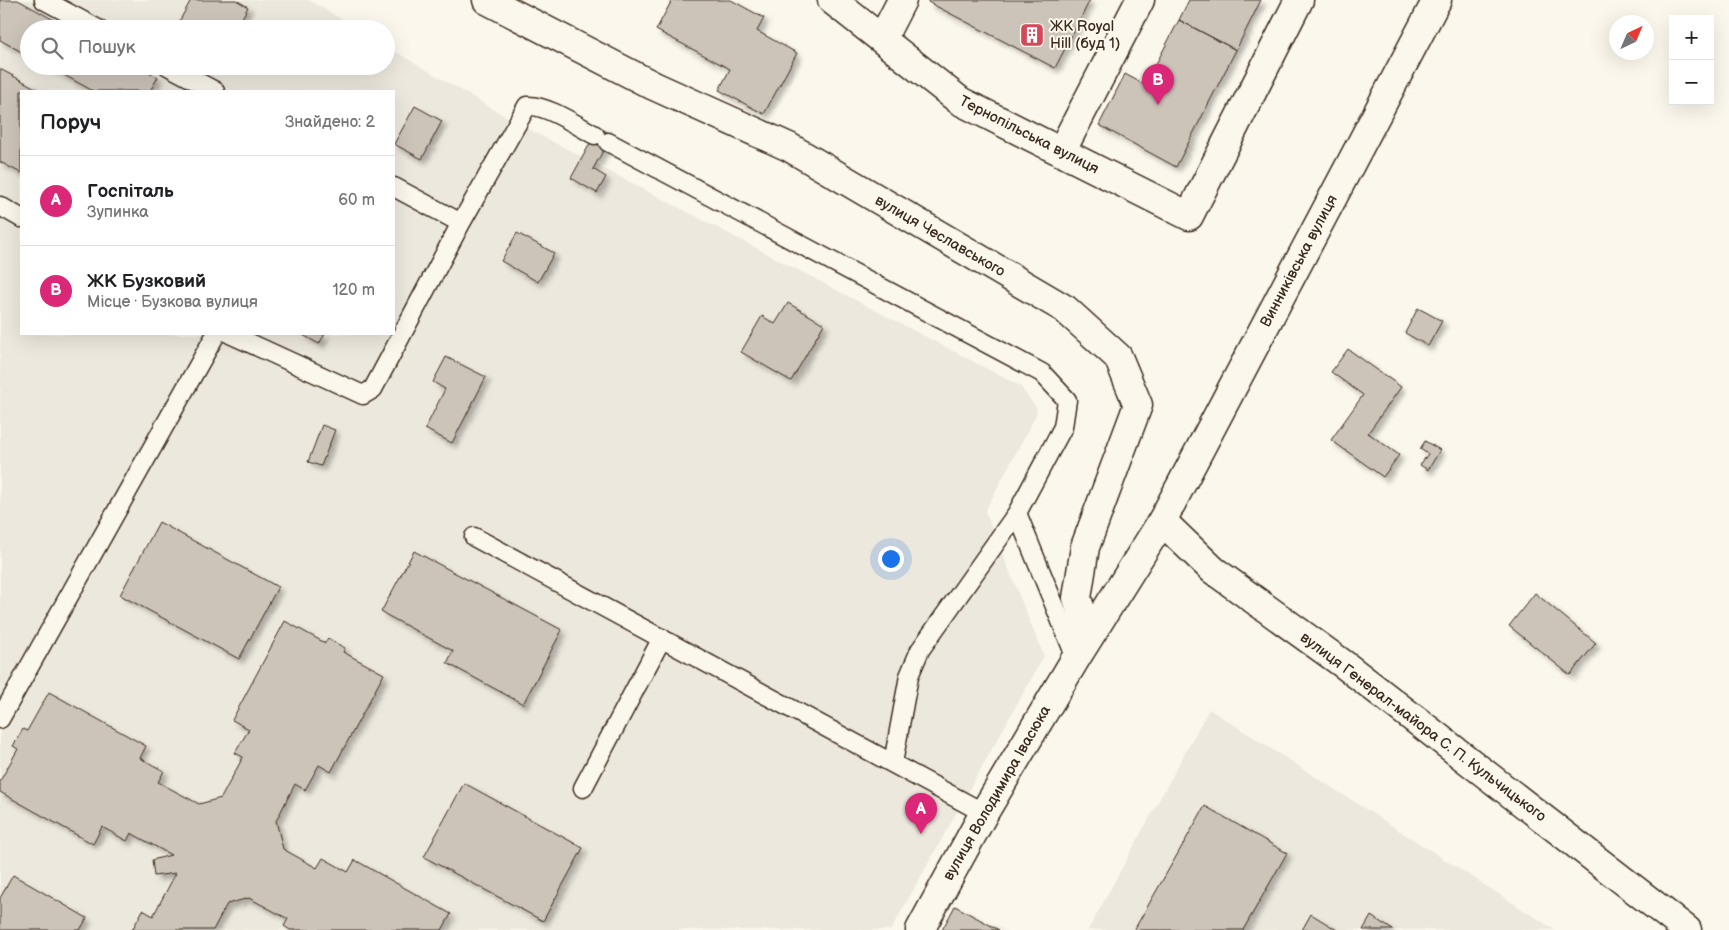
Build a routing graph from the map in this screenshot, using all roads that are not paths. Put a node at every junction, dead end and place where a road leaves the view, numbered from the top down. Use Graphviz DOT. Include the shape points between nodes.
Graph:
graph roads {
  1 [pos="44,0"];
  2 [pos="487,0"];
  3 [pos="832,0"];
  4 [pos="902,0"];
  5 [pos="1140,0"];
  6 [pos="1299,0"];
  7 [pos="1437,0"];
  8 [pos="81,20"];
  9 [pos="882,39"];
  10 [pos="185,75"];
  11 [pos="213,90"];
  12 [pos="1061,152"];
  13 [pos="395,188"];
  14 [pos="0,206"];
  15 [pos="20,217"];
  16 [pos="461,223"];
  17 [pos="215,335"];
  18 [pos="232,335"];
  19 [pos="1017,513"];
  20 [pos="1162,521"];
  21 [pos="474,537"];
  22 [pos="662,638"];
  23 [pos="1082,647"];
  24 [pos="0,719"];
  25 [pos="893,763"];
  26 [pos="583,788"];
  27 [pos="984,813"];
  28 [pos="920,930"];
  29 [pos="1687,930"];
  1 -- 8 [label="lane"];
  2 -- 23 [label="street, вулиця Чеславського" via="654,86 790,148 1065,309 1118,356 1138,405 1085,547 1077,598"];
  3 -- 9 [label="street, Тернопільська вулиця"];
  4 -- 9 [label="street"];
  5 -- 12 [label="street"];
  6 -- 12 [label="street, Тернопільська вулиця" via="1190,216"];
  7 -- 20 [label="street, Винниківська вулиця"];
  9 -- 12 [label="street, Тернопільська вулиця" via="960,101"];
  10 -- 11 [label="lane"];
  13 -- 16 [label="lane"];
  14 -- 15 [label="lane"];
  16 -- 18 [label="lane" via="373,389 363,395"];
  16 -- 19 [label="lane" via="527,106 534,105 601,139 1042,373 1067,400 1063,426"];
  17 -- 24 [label="lane"];
  19 -- 23 [label="lane"];
  19 -- 25 [label="lane" via="920,650 909,676"];
  20 -- 23 [label="street, Винниківська вулиця"];
  20 -- 29 [label="street, вулиця Генерал-майора С. П. Кульчицького" via="1214,570 1346,666"];
  21 -- 22 [label="lane"];
  22 -- 25 [label="lane"];
  22 -- 26 [label="lane"];
  23 -- 27 [label="street, вулиця Володимира Івасюка"];
  25 -- 27 [label="lane"];
  27 -- 28 [label="street, вулиця Володимира Івасюка"];
}
